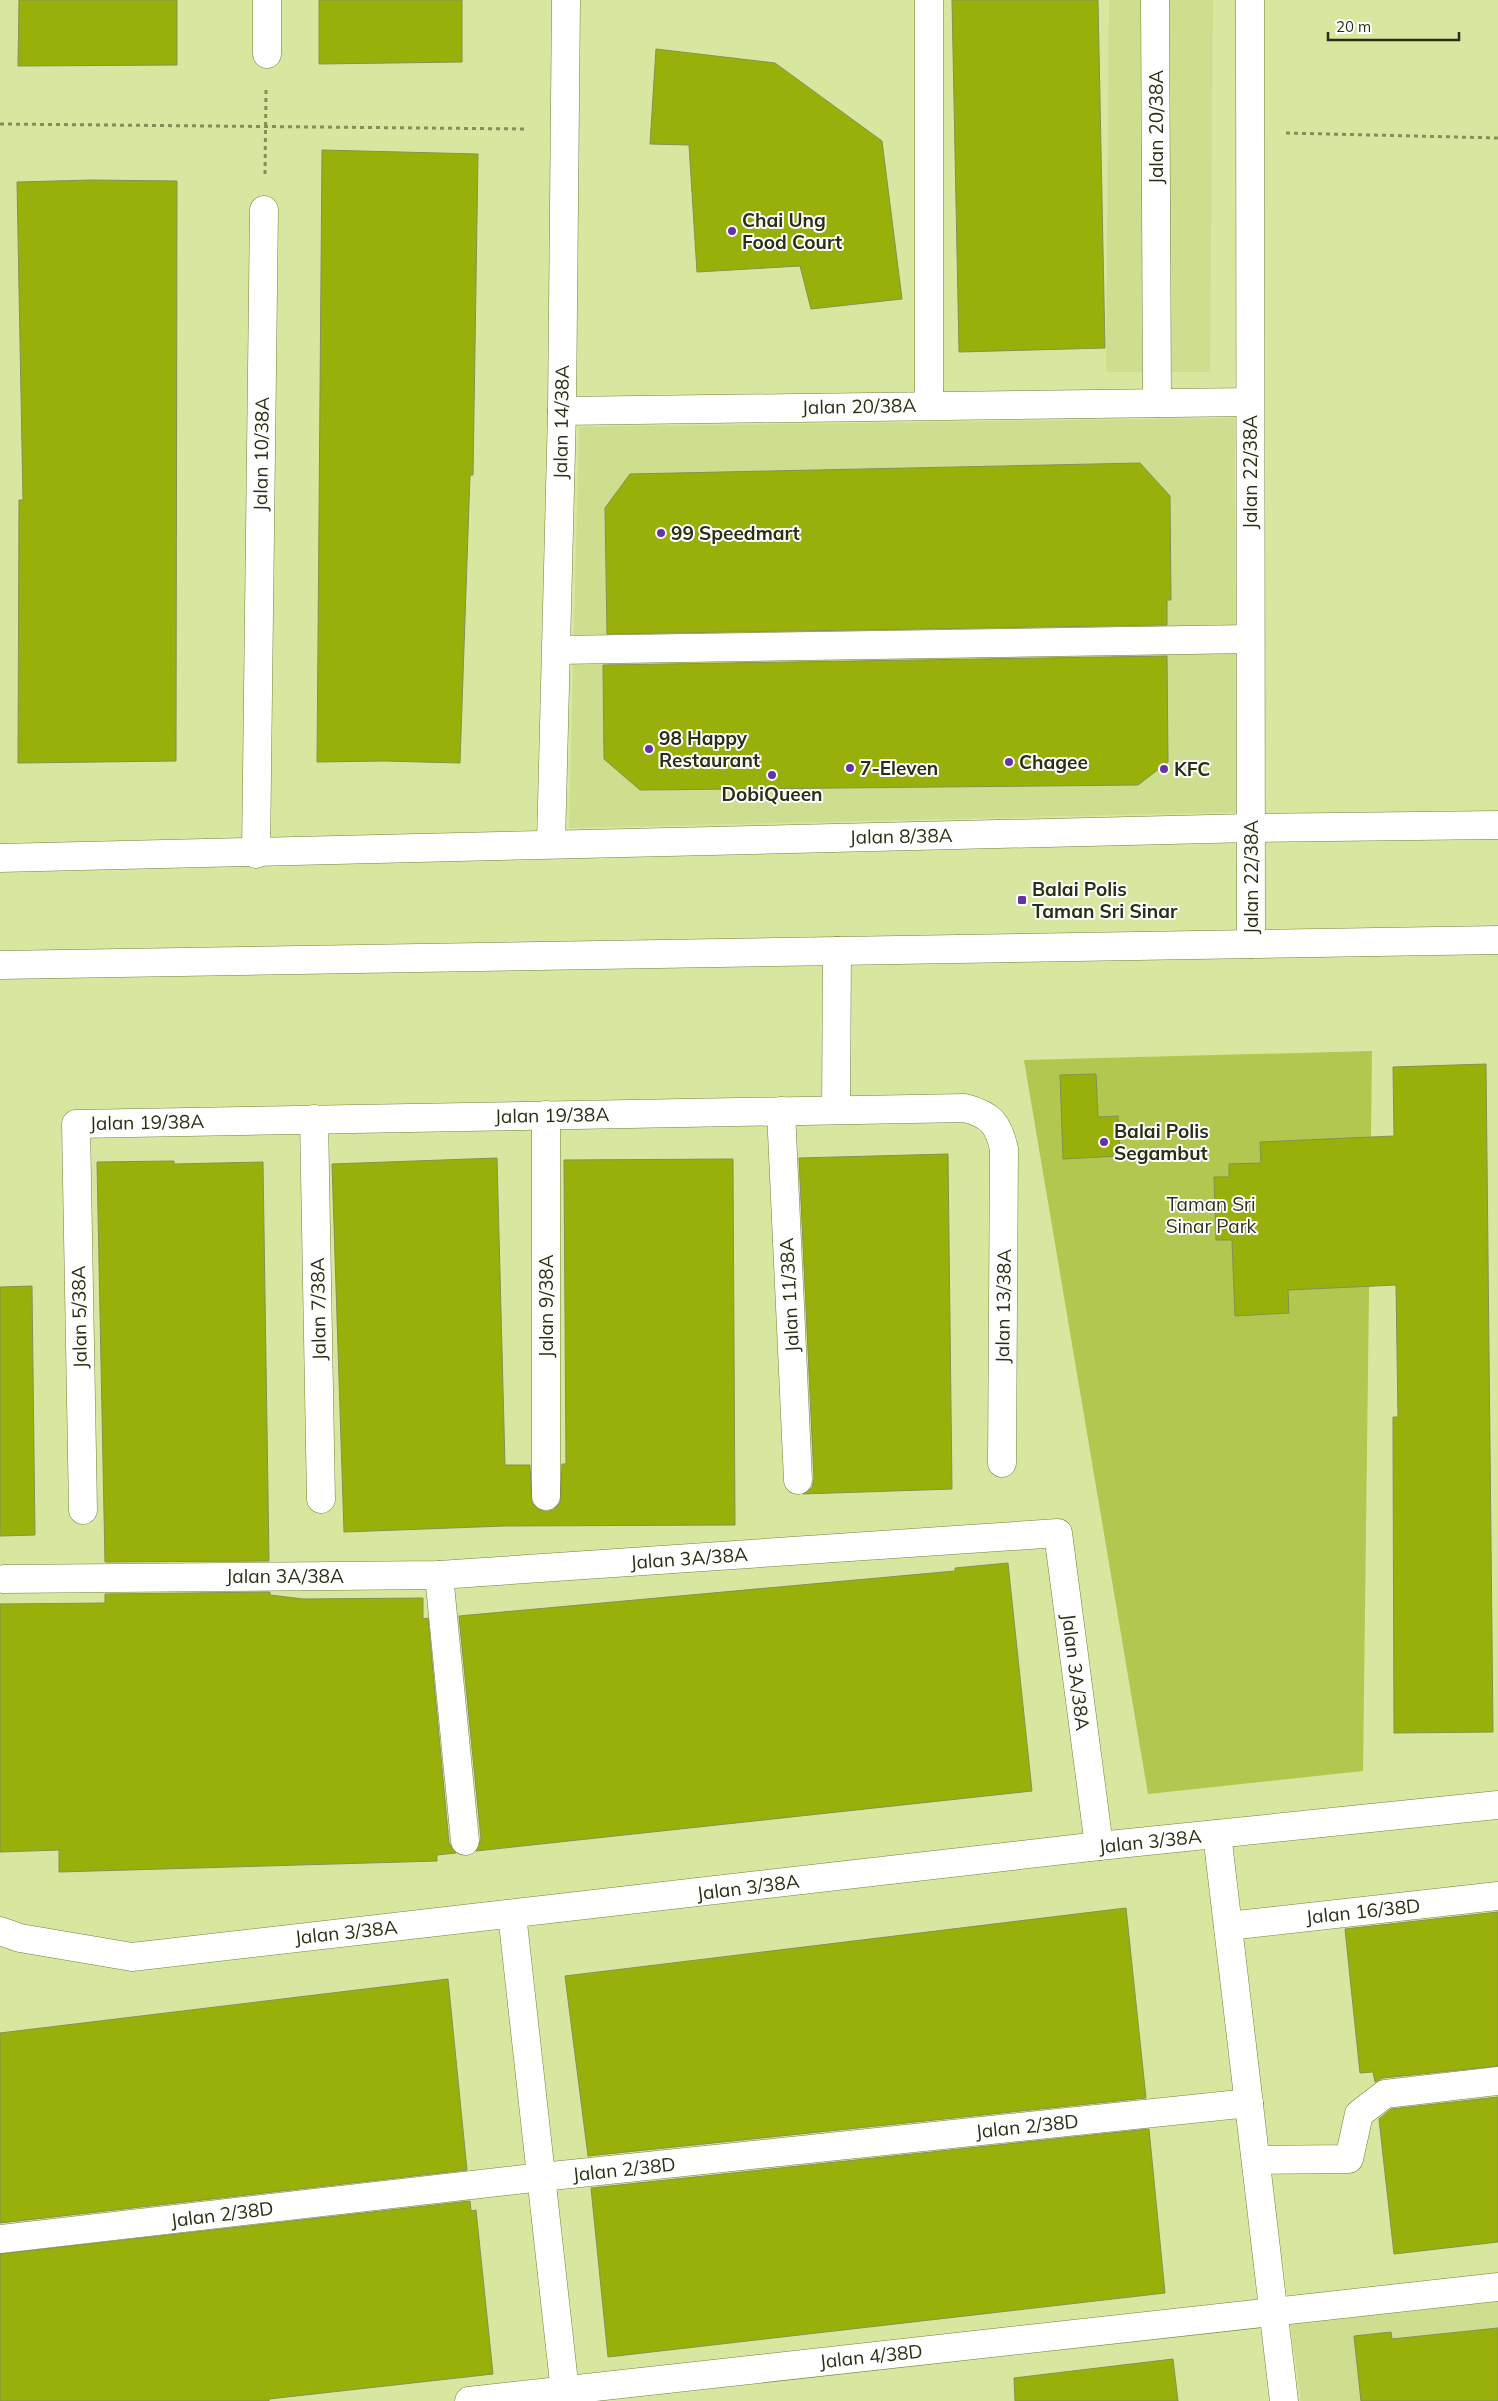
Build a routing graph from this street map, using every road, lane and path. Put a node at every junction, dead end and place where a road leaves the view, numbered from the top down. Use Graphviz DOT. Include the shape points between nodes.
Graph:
graph roads {
  1 [pos="267,0"];
  2 [pos="566,0"];
  3 [pos="929,0"];
  4 [pos="1156,0"];
  5 [pos="1250,0"];
  6 [pos="267,54"];
  7 [pos="0,124"];
  8 [pos="266,128"];
  9 [pos="565,129"];
  10 [pos="1250,132"];
  11 [pos="1498,138"];
  12 [pos="264,210"];
  13 [pos="1250,402"];
  14 [pos="1157,403"];
  15 [pos="929,406"];
  16 [pos="562,411"];
  17 [pos="1250,639"];
  18 [pos="557,650"];
  19 [pos="1498,825"];
  20 [pos="1250,828"];
  21 [pos="551,844"];
  22 [pos="256,854"];
  23 [pos="0,858"];
  24 [pos="1498,940"];
  25 [pos="1251,944"];
  26 [pos="837,951"];
  27 [pos="0,965"];
  28 [pos="836,1110"];
  29 [pos="781,1111"];
  30 [pos="546,1115"];
  31 [pos="314,1119"];
  32 [pos="76,1124"];
  33 [pos="1004,1149"];
  34 [pos="1002,1463"];
  35 [pos="798,1480"];
  36 [pos="546,1496"];
  37 [pos="321,1499"];
  38 [pos="83,1510"];
  39 [pos="439,1575"];
  40 [pos="4,1579"];
  41 [pos="1498,1805"];
  42 [pos="1217,1834"];
  43 [pos="465,1841"];
  44 [pos="1099,1846"];
  45 [pos="1498,1896"];
  46 [pos="512,1914"];
  47 [pos="1228,1926"];
  48 [pos="0,1932"];
  49 [pos="1498,2081"];
  50 [pos="1249,2103"];
  51 [pos="1256,2160"];
  52 [pos="542,2178"];
  53 [pos="0,2239"];
  54 [pos="1498,2287"];
  55 [pos="1273,2311"];
  56 [pos="566,2396"];
  57 [pos="469,2401"];
  58 [pos="1284,2401"];
  1 -- 6 [label="street"];
  2 -- 9 [label="street, Jalan 14/38A"];
  3 -- 15 [label="street"];
  4 -- 14 [label="street, Jalan 20/38A"];
  5 -- 10 [label="street, Jalan 22/38A"];
  6 -- 8 [label="path"];
  7 -- 8 [label="path"];
  8 -- 9 [label="path"];
  8 -- 12 [label="path"];
  9 -- 16 [label="street, Jalan 14/38A"];
  10 -- 11 [label="path"];
  10 -- 13 [label="street, Jalan 22/38A"];
  12 -- 22 [label="street, Jalan 10/38A"];
  13 -- 14 [label="street, Jalan 20/38A"];
  13 -- 17 [label="street, Jalan 22/38A"];
  14 -- 15 [label="street, Jalan 20/38A"];
  15 -- 16 [label="street, Jalan 20/38A"];
  16 -- 18 [label="street, Jalan 14/38A"];
  17 -- 18 [label="street"];
  17 -- 20 [label="street, Jalan 22/38A"];
  18 -- 21 [label="street, Jalan 14/38A"];
  19 -- 20 [label="street, Jalan 8/38A"];
  20 -- 21 [label="street, Jalan 8/38A"];
  20 -- 25 [label="street, Jalan 22/38A"];
  21 -- 22 [label="street, Jalan 8/38A"];
  22 -- 23 [label="street, Jalan 8/38A"];
  24 -- 25 [label="street"];
  25 -- 26 [label="street"];
  26 -- 27 [label="street"];
  26 -- 28 [label="street"];
  28 -- 29 [label="street, Jalan 19/38A"];
  28 -- 33 [label="street, Jalan 19/38A" via="966,1108 981,1112 994,1121"];
  29 -- 30 [label="street, Jalan 19/38A"];
  29 -- 35 [label="street, Jalan 11/38A"];
  30 -- 31 [label="street, Jalan 19/38A"];
  30 -- 36 [label="street, Jalan 9/38A"];
  31 -- 32 [label="street, Jalan 19/38A"];
  31 -- 37 [label="street, Jalan 7/38A"];
  32 -- 38 [label="street, Jalan 5/38A"];
  33 -- 34 [label="street, Jalan 13/38A"];
  39 -- 40 [label="street, Jalan 3A/38A"];
  39 -- 43 [label="street"];
  39 -- 44 [label="street, Jalan 3A/38A" via="1058,1533"];
  41 -- 42 [label="street, Jalan 3/38A"];
  42 -- 44 [label="street, Jalan 3/38A"];
  42 -- 47 [label="street"];
  44 -- 46 [label="street, Jalan 3/38A"];
  45 -- 47 [label="street, Jalan 16/38D"];
  46 -- 48 [label="street, Jalan 3/38A" via="132,1957"];
  46 -- 52 [label="street"];
  47 -- 50 [label="street"];
  49 -- 51 [label="street" via="1385,2094 1359,2114 1349,2160"];
  50 -- 51 [label="street"];
  50 -- 52 [label="street, Jalan 2/38D"];
  51 -- 55 [label="street"];
  52 -- 53 [label="street, Jalan 2/38D"];
  52 -- 56 [label="street"];
  54 -- 55 [label="street, Jalan 4/38D"];
  55 -- 56 [label="street, Jalan 4/38D"];
  55 -- 58 [label="street"];
  56 -- 57 [label="street, Jalan 4/38D"];
}
